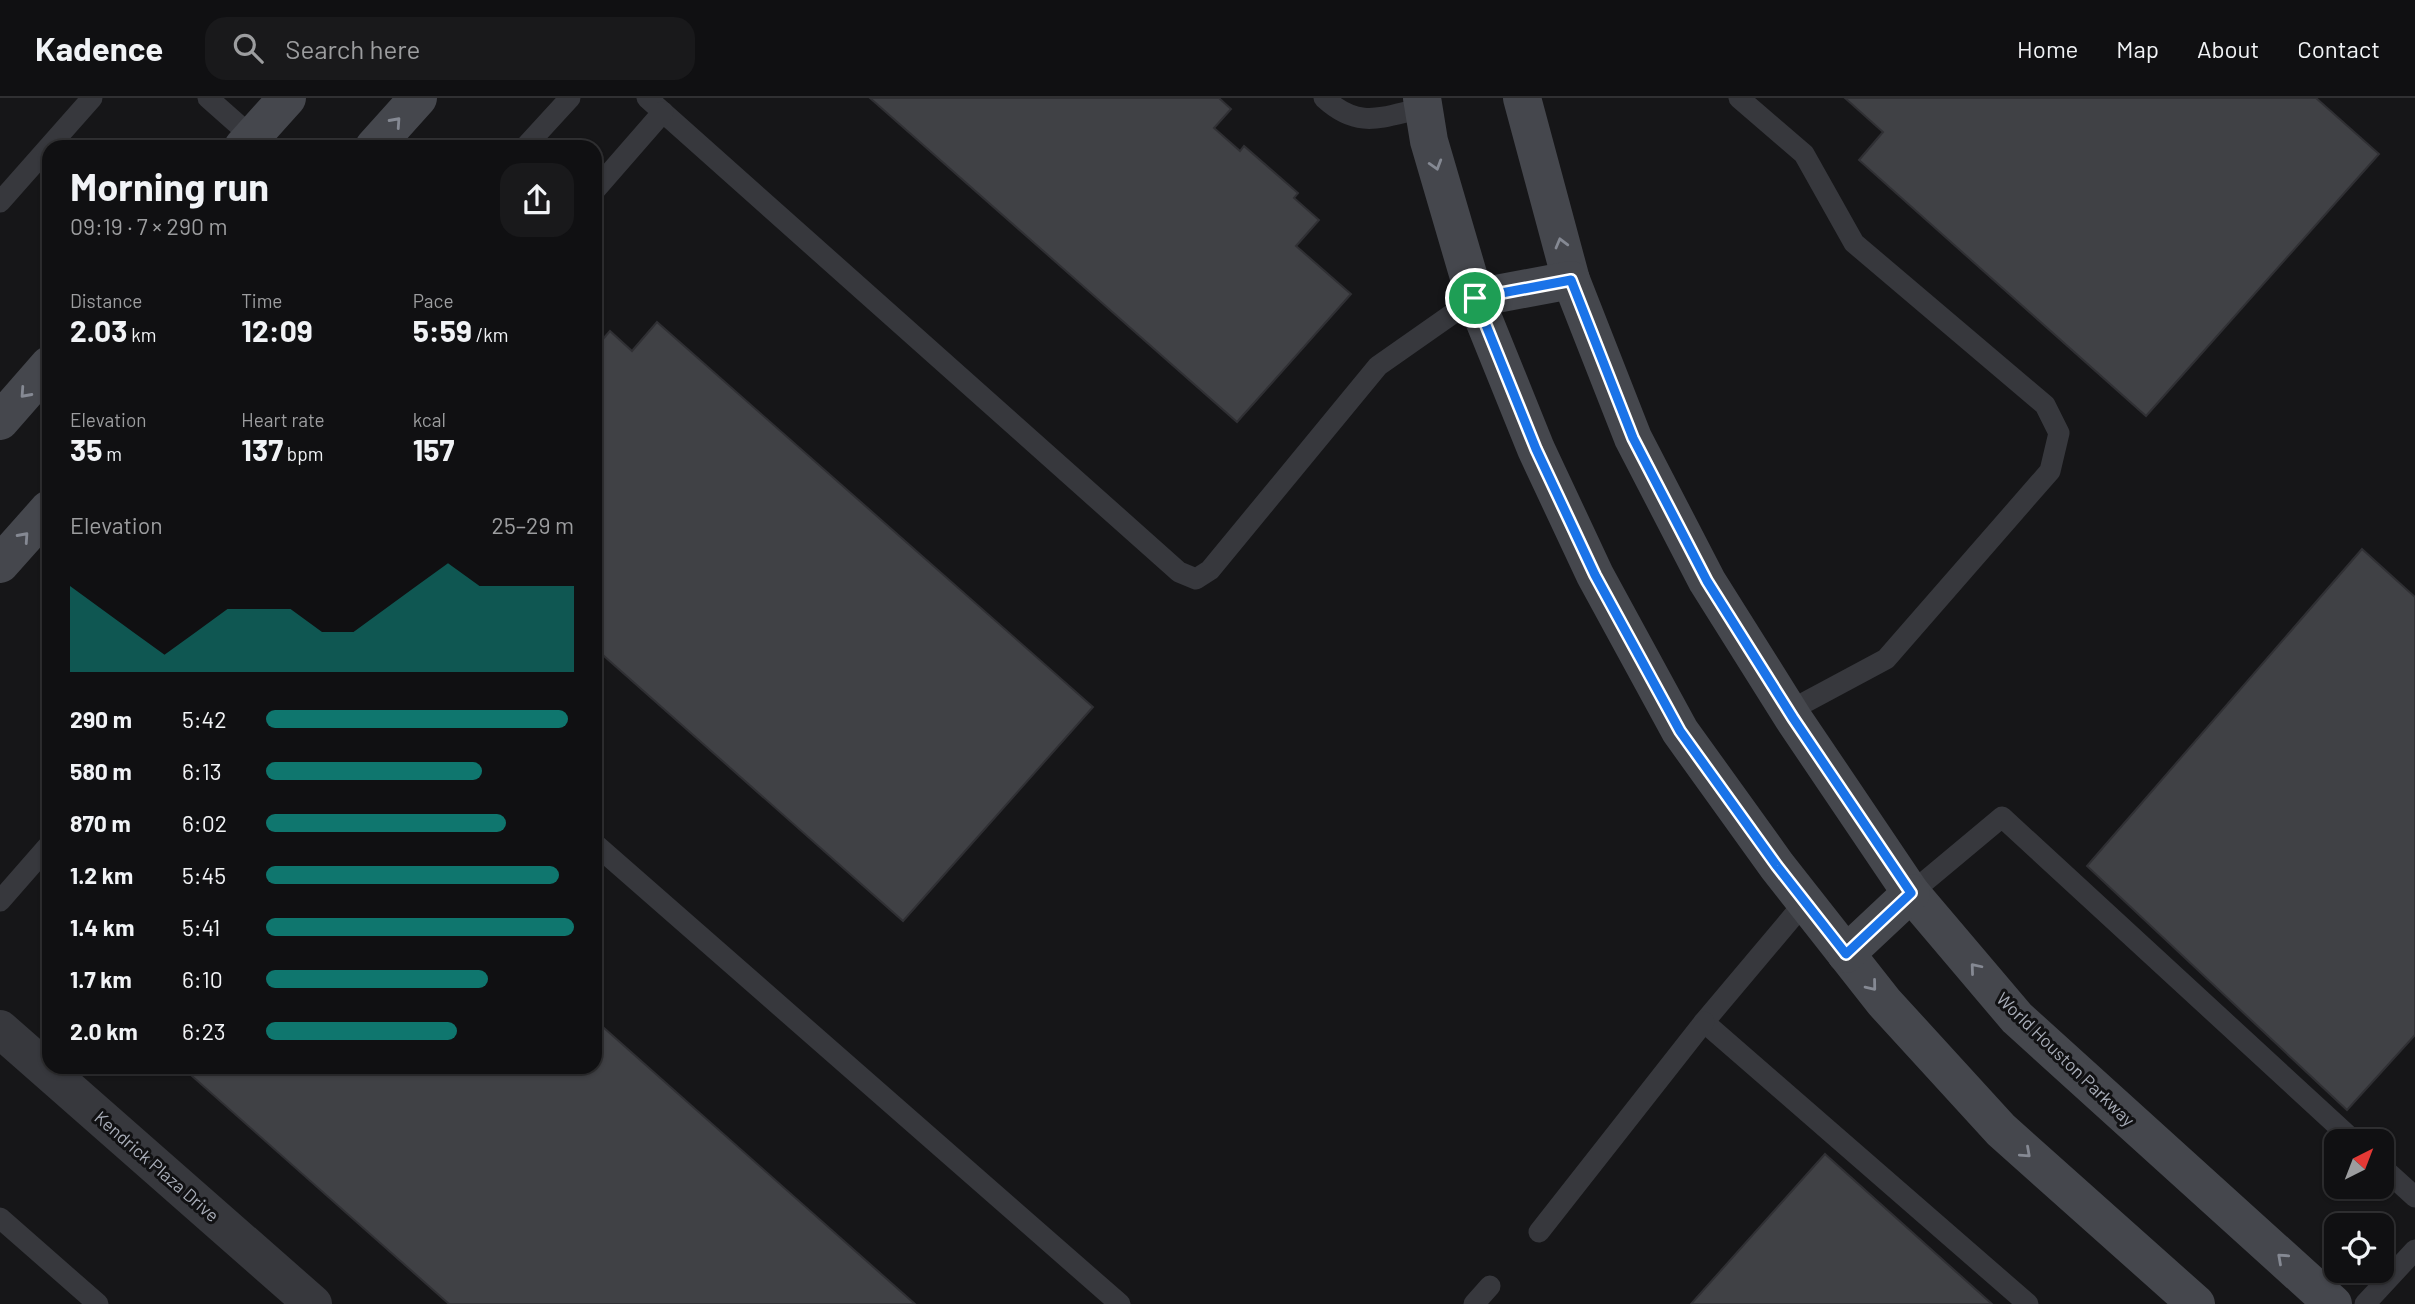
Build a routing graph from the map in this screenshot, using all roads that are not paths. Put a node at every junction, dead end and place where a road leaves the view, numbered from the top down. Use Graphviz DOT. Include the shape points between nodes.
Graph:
graph roads {
  1 [pos="92,98"];
  2 [pos="208,98"];
  3 [pos="287,98"];
  4 [pos="418,98"];
  5 [pos="570,98"];
  6 [pos="647,98"];
  7 [pos="1324,98"];
  8 [pos="1522,98"];
  9 [pos="1739,98"];
  10 [pos="1423,103"];
  11 [pos="663,112"];
  12 [pos="55,140"];
  13 [pos="246,140"];
  14 [pos="250,140"];
  15 [pos="380,140"];
  16 [pos="531,140"];
  17 [pos="42,155"];
  18 [pos="602,182"];
  19 [pos="0,202"];
  20 [pos="1571,280"];
  21 [pos="1475,298"];
  22 [pos="42,373"];
  23 [pos="0,421"];
  24 [pos="42,517"];
  25 [pos="0,564"];
  26 [pos="1789,711"];
  27 [pos="602,850"];
  28 [pos="42,853"];
  29 [pos="1911,893"];
  30 [pos="0,901"];
  31 [pos="1805,902"];
  32 [pos="1846,954"];
  33 [pos="1704,1022"];
  34 [pos="0,1028"];
  35 [pos="42,1065"];
  36 [pos="52,1074"];
  37 [pos="2341,1129"];
  38 [pos="2394,1178"];
  39 [pos="2415,1197"];
  40 [pos="0,1218"];
  41 [pos="1539,1232"];
  42 [pos="2415,1250"];
  43 [pos="1490,1286"];
  44 [pos="98,1304"];
  45 [pos="313,1304"];
  46 [pos="1121,1304"];
  47 [pos="1474,1304"];
  48 [pos="2028,1304"];
  49 [pos="2196,1304"];
  50 [pos="2333,1304"];
  51 [pos="2365,1304"];
  1 -- 12 [label="lane"];
  2 -- 13 [label="lane"];
  3 -- 14 [label="street"];
  15 -- 4 [label="street, one-way"];
  5 -- 16 [label="lane"];
  6 -- 11 [label="lane"];
  7 -- 10 [label="lane" via="1343,115 1370,119"];
  20 -- 8 [label="street, World Houston Parkway, one-way"];
  9 -- 26 [label="lane" via="1804,154 1854,243 2045,405 2059,433 2050,471 1886,659"];
  10 -- 21 [label="street, one-way" via="1429,141"];
  11 -- 18 [label="lane"];
  11 -- 21 [label="lane" via="1179,572 1196,579 1210,570 1378,366"];
  17 -- 19 [label="lane"];
  20 -- 21 [label="street"];
  20 -- 26 [label="street, World Houston Parkway" via="1633,438 1707,581"];
  21 -- 31 [label="street" via="1536,449 1595,575 1667,707"];
  22 -- 23 [label="street, one-way"];
  25 -- 24 [label="street, one-way"];
  26 -- 29 [label="street, World Houston Parkway"];
  27 -- 46 [label="lane"];
  28 -- 30 [label="lane"];
  29 -- 32 [label="street"];
  29 -- 37 [label="lane" via="2002,817"];
  50 -- 29 [label="street, World Houston Parkway, one-way" via="2017,1018"];
  31 -- 32 [label="street"];
  31 -- 33 [label="lane"];
  32 -- 49 [label="street, one-way" via="2001,1130"];
  33 -- 41 [label="lane"];
  33 -- 48 [label="lane"];
  34 -- 35 [label="street, Kendrick Plaza Drive"];
  36 -- 45 [label="street, Kendrick Plaza Drive"];
  38 -- 39 [label="lane"];
  40 -- 44 [label="lane"];
  42 -- 51 [label="lane"];
  43 -- 47 [label="lane"];
}
